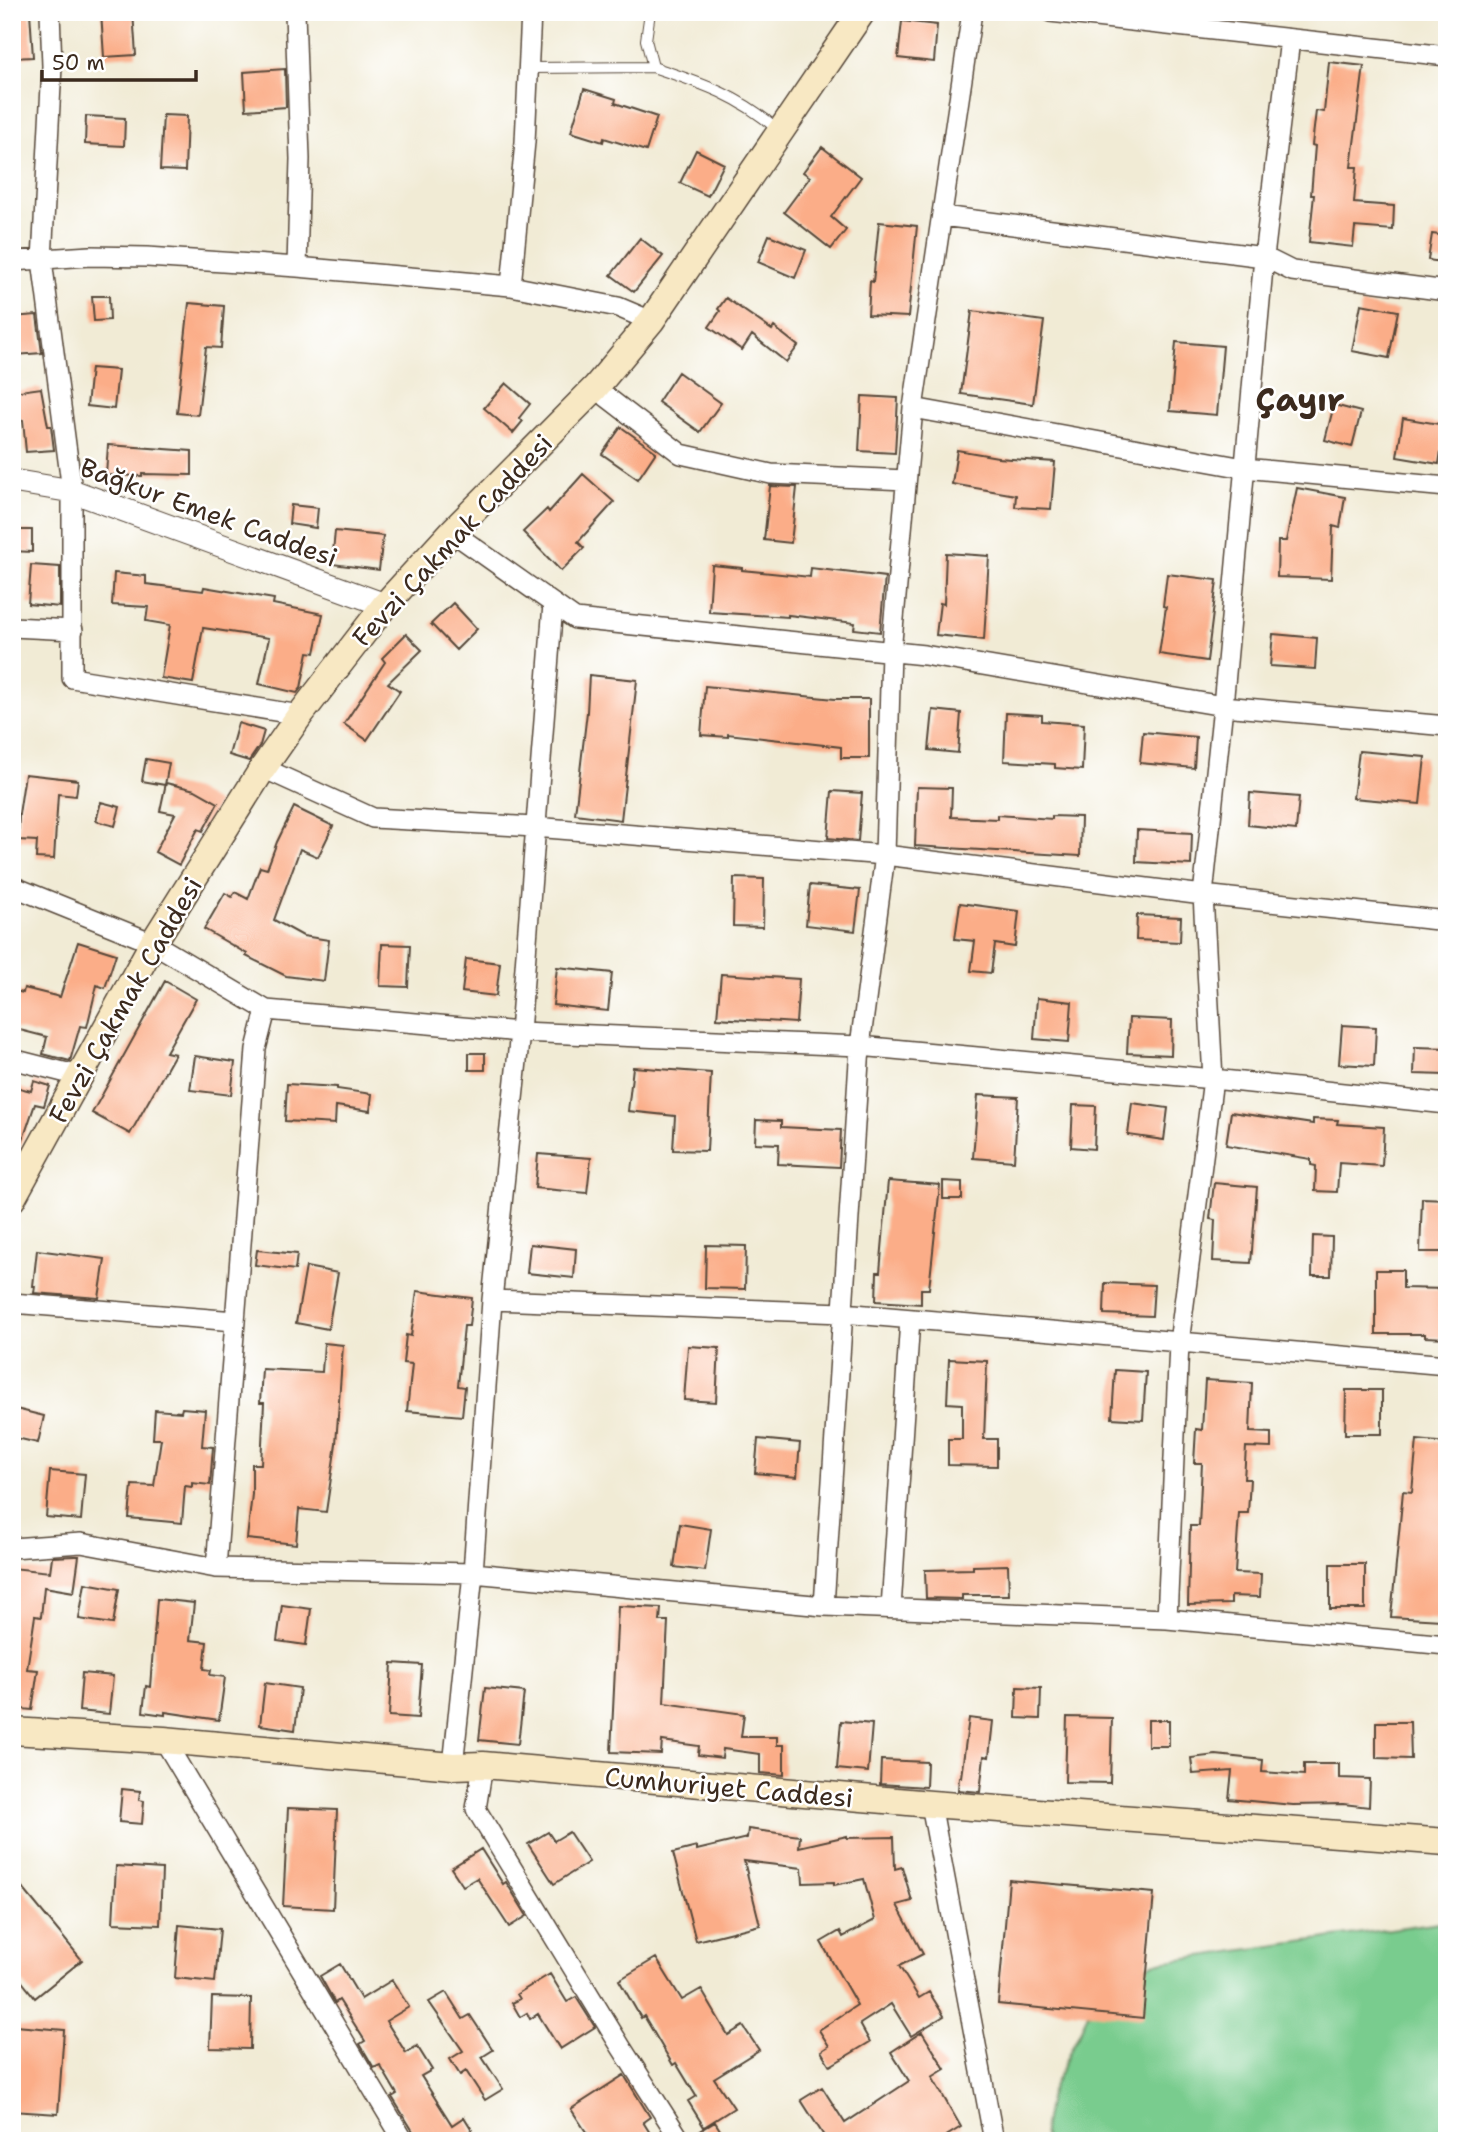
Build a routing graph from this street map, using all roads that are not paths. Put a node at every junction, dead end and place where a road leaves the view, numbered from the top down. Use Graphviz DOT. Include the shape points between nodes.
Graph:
graph roads {
  1 [pos="50,12"];
  2 [pos="295,12"];
  3 [pos="531,12"];
  4 [pos="650,12"];
  5 [pos="862,12"];
  6 [pos="972,12"];
  7 [pos="1049,12"];
  8 [pos="1290,39"];
  9 [pos="1447,56"];
  10 [pos="653,67"];
  11 [pos="528,68"];
  12 [pos="781,133"];
  13 [pos="942,216"];
  14 [pos="1264,257"];
  15 [pos="42,260"];
  16 [pos="12,261"];
  17 [pos="297,267"];
  18 [pos="511,286"];
  19 [pos="1447,291"];
  20 [pos="652,321"];
  21 [pos="595,388"];
  22 [pos="913,408"];
  23 [pos="1244,468"];
  24 [pos="906,480"];
  25 [pos="12,481"];
  26 [pos="1447,487"];
  27 [pos="72,491"];
  28 [pos="452,533"];
  29 [pos="553,604"];
  30 [pos="385,605"];
  31 [pos="12,627"];
  32 [pos="73,630"];
  33 [pos="891,652"];
  34 [pos="1223,706"];
  35 [pos="299,715"];
  36 [pos="1447,726"];
  37 [pos="263,768"];
  38 [pos="534,827"];
  39 [pos="885,855"];
  40 [pos="12,886"];
  41 [pos="1203,895"];
  42 [pos="1447,921"];
  43 [pos="153,943"];
  44 [pos="266,1010"];
  45 [pos="520,1032"];
  46 [pos="860,1046"];
  47 [pos="12,1059"];
  48 [pos="79,1076"];
  49 [pos="1213,1079"];
  50 [pos="1447,1104"];
  51 [pos="12,1199"];
  52 [pos="492,1300"];
  53 [pos="12,1303"];
  54 [pos="843,1313"];
  55 [pos="910,1319"];
  56 [pos="235,1321"];
  57 [pos="1179,1343"];
  58 [pos="1447,1365"];
  59 [pos="12,1548"];
  60 [pos="216,1568"];
  61 [pos="473,1573"];
  62 [pos="824,1606"];
  63 [pos="891,1608"];
  64 [pos="1167,1619"];
  65 [pos="1447,1645"];
  66 [pos="12,1731"];
  67 [pos="164,1740"];
  68 [pos="483,1765"];
  69 [pos="453,1766"];
  70 [pos="931,1804"];
  71 [pos="1447,1842"];
  72 [pos="404,2141"];
  73 [pos="681,2141"];
  74 [pos="993,2141"];
  1 -- 15 [label="street" via="52,66"];
  2 -- 17 [label="street" via="300,159"];
  3 -- 11 [label="street"];
  4 -- 10 [label="lane" via="646,40"];
  5 -- 12 [label="main road, Fevzi Çakmak Caddesi"];
  6 -- 13 [label="street"];
  7 -- 8 [label="street"];
  8 -- 9 [label="street"];
  8 -- 14 [label="street"];
  10 -- 11 [label="lane"];
  10 -- 12 [label="lane" via="738,100"];
  11 -- 18 [label="street"];
  12 -- 20 [label="main road, Fevzi Çakmak Caddesi"];
  13 -- 14 [label="street"];
  13 -- 22 [label="street"];
  14 -- 19 [label="street" via="1292,271"];
  14 -- 23 [label="street"];
  15 -- 16 [label="street"];
  15 -- 17 [label="street" via="90,256"];
  15 -- 27 [label="street"];
  17 -- 18 [label="street"];
  18 -- 20 [label="street" via="618,307"];
  20 -- 21 [label="main road, Fevzi Çakmak Caddesi"];
  21 -- 24 [label="street" via="681,454 771,474"];
  21 -- 28 [label="main road, Fevzi Çakmak Caddesi"];
  22 -- 23 [label="street"];
  22 -- 24 [label="street"];
  23 -- 26 [label="street"];
  23 -- 34 [label="street"];
  24 -- 33 [label="street"];
  25 -- 27 [label="street, Bağkur Emek Caddesi"];
  27 -- 30 [label="street, Bağkur Emek Caddesi"];
  27 -- 32 [label="street"];
  28 -- 29 [label="street"];
  28 -- 30 [label="main road, Fevzi Çakmak Caddesi"];
  29 -- 33 [label="street" via="575,619"];
  29 -- 38 [label="street"];
  30 -- 35 [label="main road, Fevzi Çakmak Caddesi"];
  31 -- 32 [label="street"];
  32 -- 35 [label="street" via="72,678"];
  33 -- 34 [label="street"];
  33 -- 39 [label="street"];
  34 -- 36 [label="street"];
  34 -- 41 [label="street"];
  35 -- 37 [label="main road, Fevzi Çakmak Caddesi"];
  37 -- 38 [label="street" via="373,818"];
  37 -- 43 [label="main road, Fevzi Çakmak Caddesi"];
  38 -- 39 [label="street"];
  38 -- 45 [label="street"];
  39 -- 41 [label="street"];
  39 -- 46 [label="street"];
  40 -- 43 [label="street"];
  41 -- 42 [label="street"];
  41 -- 49 [label="street"];
  43 -- 44 [label="street"];
  43 -- 48 [label="main road, Fevzi Çakmak Caddesi"];
  44 -- 45 [label="street"];
  44 -- 56 [label="street" via="256,1049"];
  45 -- 46 [label="street"];
  45 -- 52 [label="street"];
  46 -- 49 [label="street"];
  46 -- 54 [label="street"];
  47 -- 48 [label="street"];
  48 -- 51 [label="main road, Fevzi Çakmak Caddesi"];
  49 -- 50 [label="street"];
  49 -- 57 [label="street"];
  52 -- 54 [label="street"];
  52 -- 61 [label="street"];
  53 -- 56 [label="street"];
  54 -- 55 [label="street"];
  54 -- 62 [label="street"];
  55 -- 57 [label="street"];
  55 -- 63 [label="street"];
  56 -- 60 [label="street"];
  57 -- 58 [label="street"];
  57 -- 64 [label="street"];
  59 -- 60 [label="street" via="81,1543"];
  60 -- 61 [label="street"];
  61 -- 62 [label="street"];
  61 -- 69 [label="street"];
  62 -- 63 [label="street"];
  63 -- 64 [label="street"];
  64 -- 65 [label="street"];
  66 -- 67 [label="main road, Cumhuriyet Caddesi"];
  67 -- 69 [label="main road, Cumhuriyet Caddesi"];
  67 -- 72 [label="street"];
  68 -- 69 [label="main road, Cumhuriyet Caddesi"];
  68 -- 70 [label="main road, Cumhuriyet Caddesi"];
  68 -- 73 [label="street" via="475,1809"];
  70 -- 71 [label="main road, Cumhuriyet Caddesi"];
  70 -- 74 [label="street"];
}
